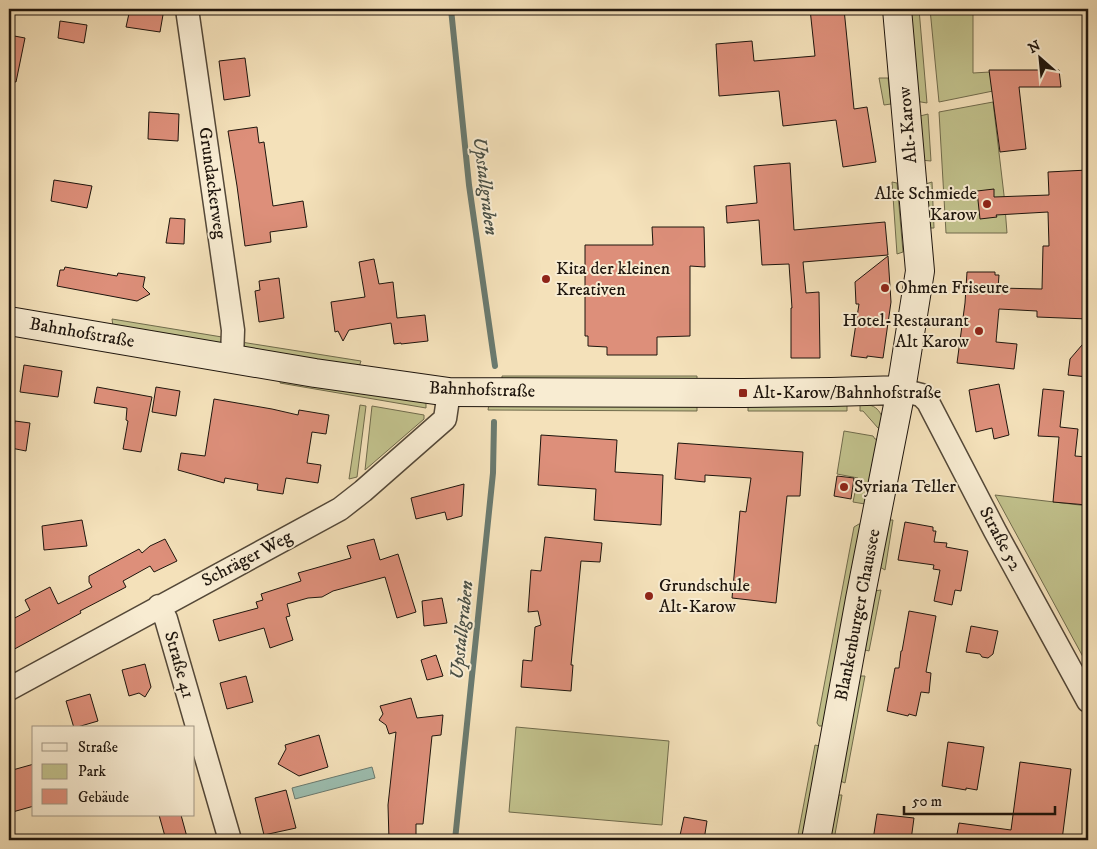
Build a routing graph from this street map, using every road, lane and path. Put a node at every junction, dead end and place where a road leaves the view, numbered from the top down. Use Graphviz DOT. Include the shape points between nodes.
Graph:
graph roads {
  1 [pos="186,9"];
  2 [pos="897,9"];
  3 [pos="9,321"];
  4 [pos="232,358"];
  5 [pos="901,390"];
  6 [pos="449,392"];
  7 [pos="159,606"];
  8 [pos="9,689"];
  9 [pos="1088,701"];
  10 [pos="230,840"];
  11 [pos="816,840"];
  1 -- 4 [label="street, Grundackerweg" via="233,330"];
  2 -- 5 [label="main road, Alt-Karow" via="920,271"];
  3 -- 4 [label="main road, Bahnhofstraße"];
  4 -- 6 [label="main road, Bahnhofstraße"];
  5 -- 6 [label="main road, Bahnhofstraße"];
  5 -- 9 [label="street, Straße 52" via="921,395 928,402"];
  5 -- 11 [label="main road, Blankenburger Chaussee"];
  6 -- 7 [label="street, Schräger Weg" via="444,419 340,509"];
  7 -- 8 [label="street, Schräger Weg"];
  7 -- 10 [label="street, Straße 41" via="166,619"];
}
